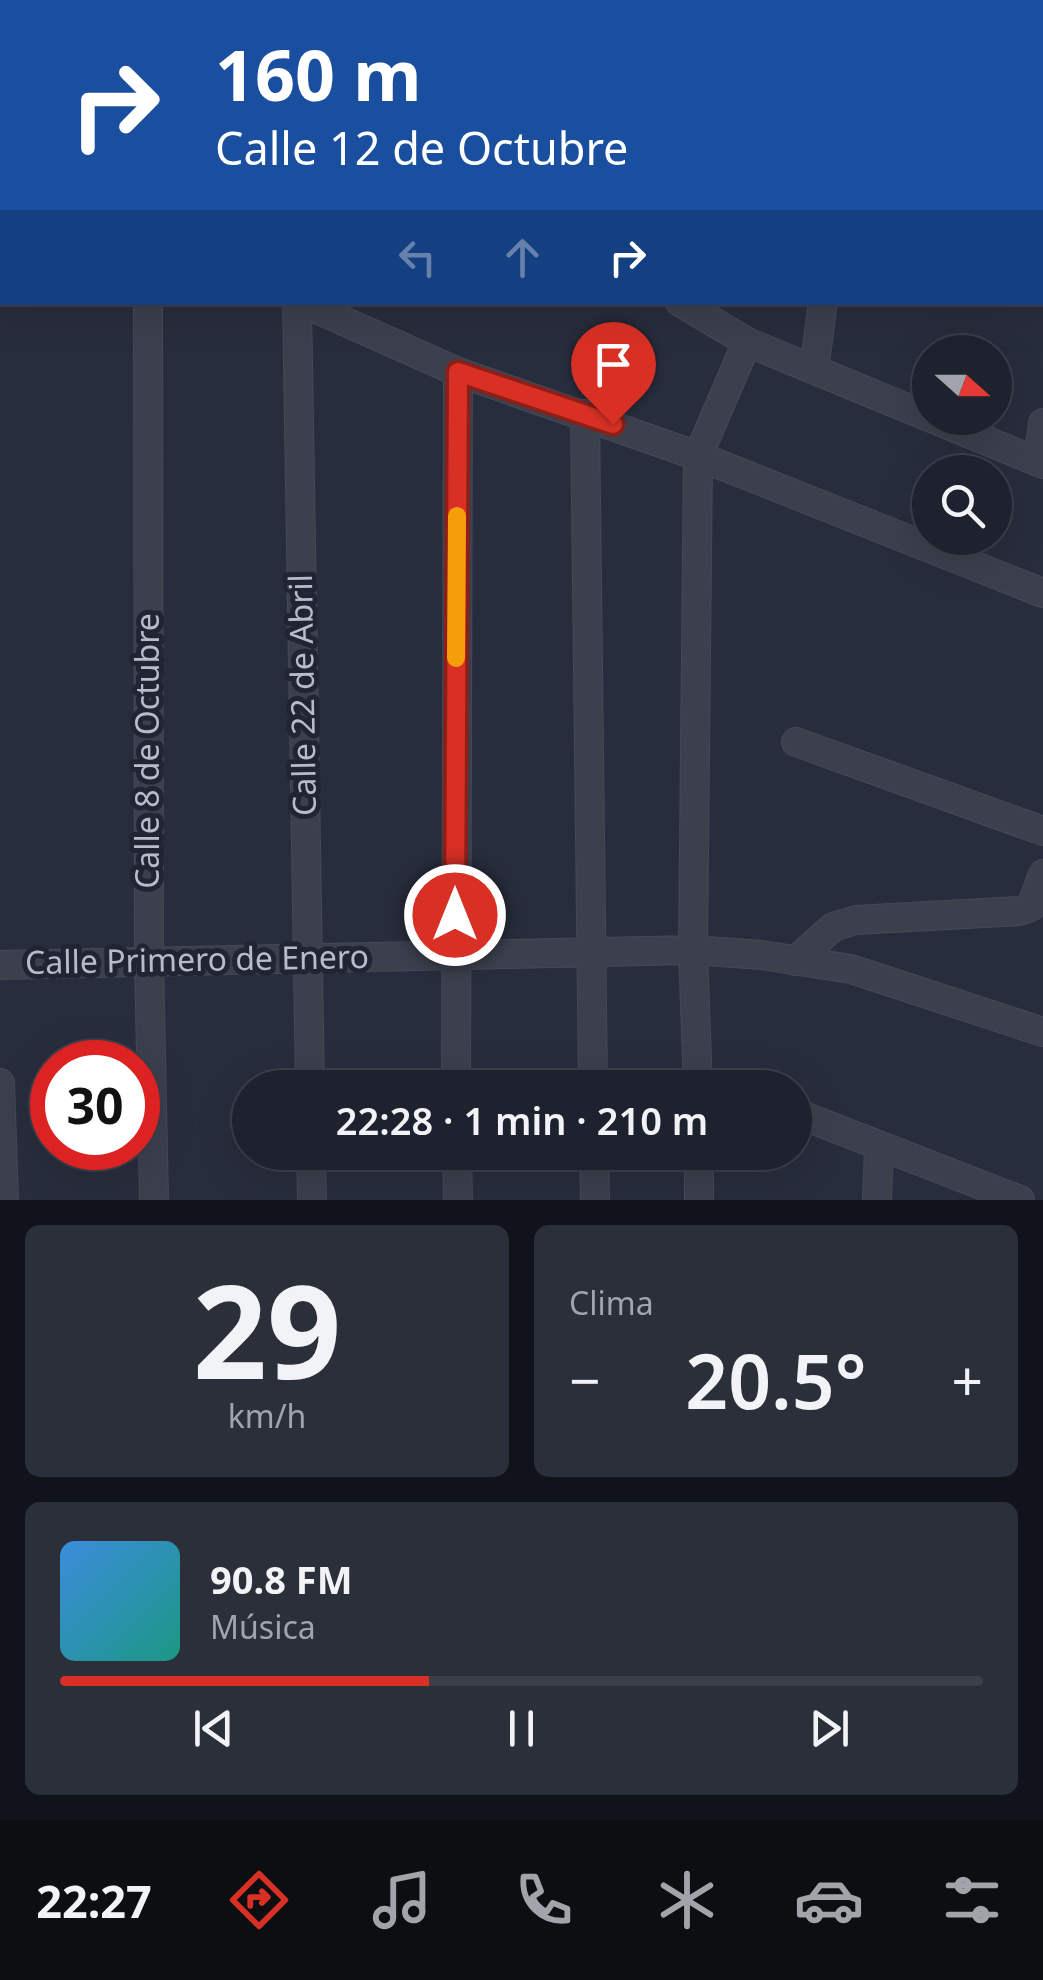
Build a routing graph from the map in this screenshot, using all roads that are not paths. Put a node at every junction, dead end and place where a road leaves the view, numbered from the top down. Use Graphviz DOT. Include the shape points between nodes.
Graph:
graph roads {
  1 [pos="148,305"];
  2 [pos="299,305"];
  3 [pos="306,305"];
  4 [pos="685,305"];
  5 [pos="823,305"];
  6 [pos="747,342"];
  7 [pos="814,370"];
  8 [pos="458,372"];
  9 [pos="584,414"];
  10 [pos="1043,423"];
  11 [pos="698,456"];
  12 [pos="1041,463"];
  13 [pos="1043,592"];
  14 [pos="796,742"];
  15 [pos="1043,831"];
  16 [pos="1043,874"];
  17 [pos="592,950"];
  18 [pos="693,950"];
  19 [pos="454,954"];
  20 [pos="307,958"];
  21 [pos="149,959"];
  22 [pos="794,960"];
  23 [pos="0,964"];
  24 [pos="1043,1032"];
  25 [pos="310,1070"];
  26 [pos="456,1070"];
  27 [pos="594,1070"];
  28 [pos="697,1070"];
  29 [pos="0,1083"];
  30 [pos="812,1120"];
  31 [pos="879,1148"];
  32 [pos="311,1170"];
  33 [pos="457,1170"];
  34 [pos="594,1170"];
  35 [pos="699,1170"];
  36 [pos="4,1200"];
  37 [pos="154,1200"];
  38 [pos="312,1200"];
  39 [pos="458,1200"];
  40 [pos="595,1200"];
  41 [pos="699,1200"];
  42 [pos="877,1200"];
  43 [pos="1020,1200"];
  1 -- 21 [label="street, Calle 8 de Octubre"];
  2 -- 20 [label="street, Calle 22 de Abril"];
  3 -- 8 [label="street"];
  4 -- 6 [label="street"];
  5 -- 7 [label="street"];
  6 -- 7 [label="street"];
  6 -- 11 [label="street"];
  7 -- 12 [label="street"];
  8 -- 9 [label="street"];
  8 -- 19 [label="street"];
  9 -- 11 [label="street"];
  9 -- 17 [label="street"];
  10 -- 12 [label="street"];
  11 -- 13 [label="street"];
  11 -- 18 [label="street"];
  14 -- 15 [label="street"];
  16 -- 22 [label="street" via="1031,907 1020,912 856,920 833,927"];
  17 -- 18 [label="street, Calle Primero de Enero"];
  17 -- 19 [label="street, Calle Primero de Enero"];
  17 -- 27 [label="street"];
  18 -- 22 [label="street, Calle Primero de Enero"];
  18 -- 28 [label="street"];
  19 -- 20 [label="street, Calle Primero de Enero"];
  19 -- 26 [label="street"];
  20 -- 21 [label="street, Calle Primero de Enero"];
  20 -- 25 [label="street, Calle 22 de Abril"];
  21 -- 23 [label="street, Calle Primero de Enero"];
  21 -- 37 [label="street, Calle 8 de Octubre"];
  22 -- 24 [label="street, Calle Primero de Enero" via="851,969"];
  29 -- 36 [label="street"];
  30 -- 31 [label="street"];
  31 -- 42 [label="street"];
  31 -- 43 [label="street"];
  32 -- 38 [label="street"];
  33 -- 39 [label="street"];
  34 -- 40 [label="street"];
  35 -- 41 [label="street"];
}
